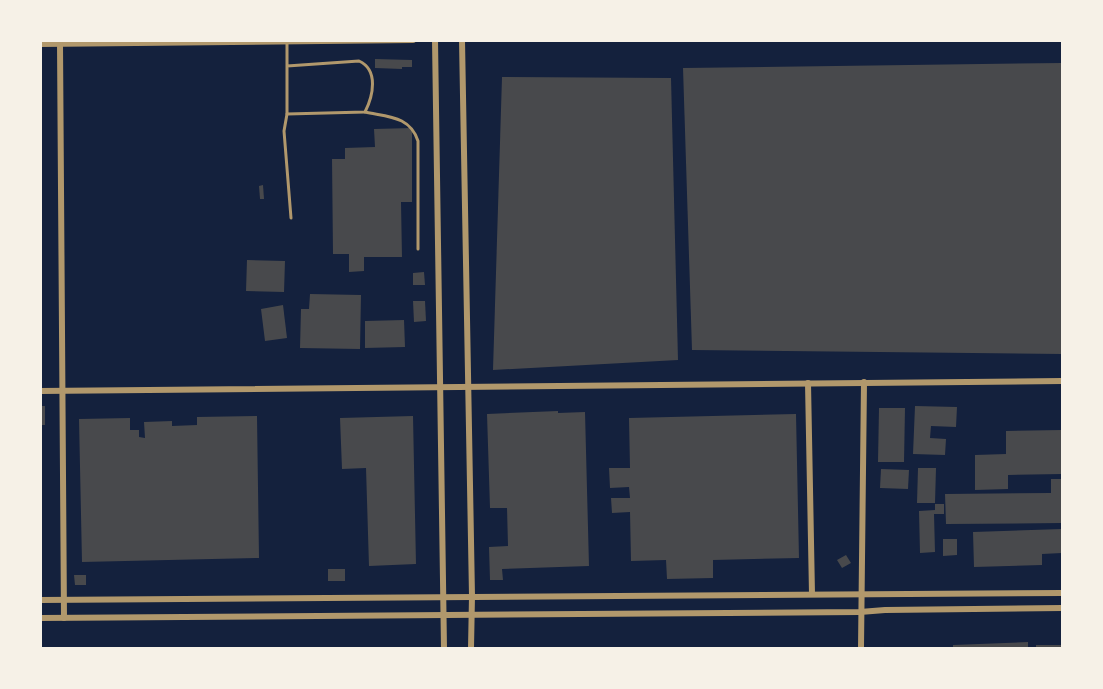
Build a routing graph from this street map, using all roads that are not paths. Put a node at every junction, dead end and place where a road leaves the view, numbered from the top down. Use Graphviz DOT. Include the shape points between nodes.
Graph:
graph roads {
  1 [pos="413,40"];
  2 [pos="435,40"];
  3 [pos="462,40"];
  4 [pos="287,42"];
  5 [pos="40,44"];
  6 [pos="60,44"];
  7 [pos="287,66"];
  8 [pos="365,112"];
  9 [pos="287,114"];
  10 [pos="291,218"];
  11 [pos="418,249"];
  12 [pos="1062,381"];
  13 [pos="864,382"];
  14 [pos="807,383"];
  15 [pos="440,386"];
  16 [pos="467,386"];
  17 [pos="40,391"];
  18 [pos="62,391"];
  19 [pos="1062,593"];
  20 [pos="812,594"];
  21 [pos="863,595"];
  22 [pos="472,596"];
  23 [pos="443,597"];
  24 [pos="40,600"];
  25 [pos="63,600"];
  26 [pos="1062,608"];
  27 [pos="860,612"];
  28 [pos="444,616"];
  29 [pos="472,616"];
  30 [pos="40,618"];
  31 [pos="64,618"];
  32 [pos="444,648"];
  33 [pos="471,648"];
  34 [pos="861,648"];
  1 -- 4 [label="street"];
  2 -- 15 [label="street"];
  3 -- 16 [label="street"];
  4 -- 6 [label="street"];
  4 -- 7 [label="lane"];
  5 -- 6 [label="street"];
  6 -- 18 [label="street"];
  7 -- 8 [label="lane" via="364,63 371,72 372,86"];
  7 -- 9 [label="lane"];
  8 -- 9 [label="lane"];
  8 -- 11 [label="lane" via="396,118 416,133"];
  9 -- 10 [label="lane" via="284,131"];
  12 -- 13 [label="street"];
  13 -- 14 [label="street"];
  13 -- 21 [label="street"];
  14 -- 16 [label="street"];
  14 -- 20 [label="street"];
  15 -- 16 [label="street"];
  15 -- 18 [label="street"];
  15 -- 23 [label="street"];
  16 -- 22 [label="street"];
  17 -- 18 [label="street"];
  18 -- 25 [label="street"];
  19 -- 21 [label="street"];
  20 -- 21 [label="street"];
  20 -- 22 [label="street"];
  21 -- 27 [label="street"];
  22 -- 23 [label="street"];
  22 -- 29 [label="street"];
  23 -- 25 [label="street"];
  23 -- 28 [label="street"];
  24 -- 25 [label="street"];
  25 -- 31 [label="street"];
  26 -- 27 [label="street"];
  27 -- 29 [label="street"];
  27 -- 34 [label="street"];
  28 -- 29 [label="street"];
  28 -- 31 [label="street"];
  28 -- 32 [label="street"];
  29 -- 33 [label="street"];
  30 -- 31 [label="street"];
}
